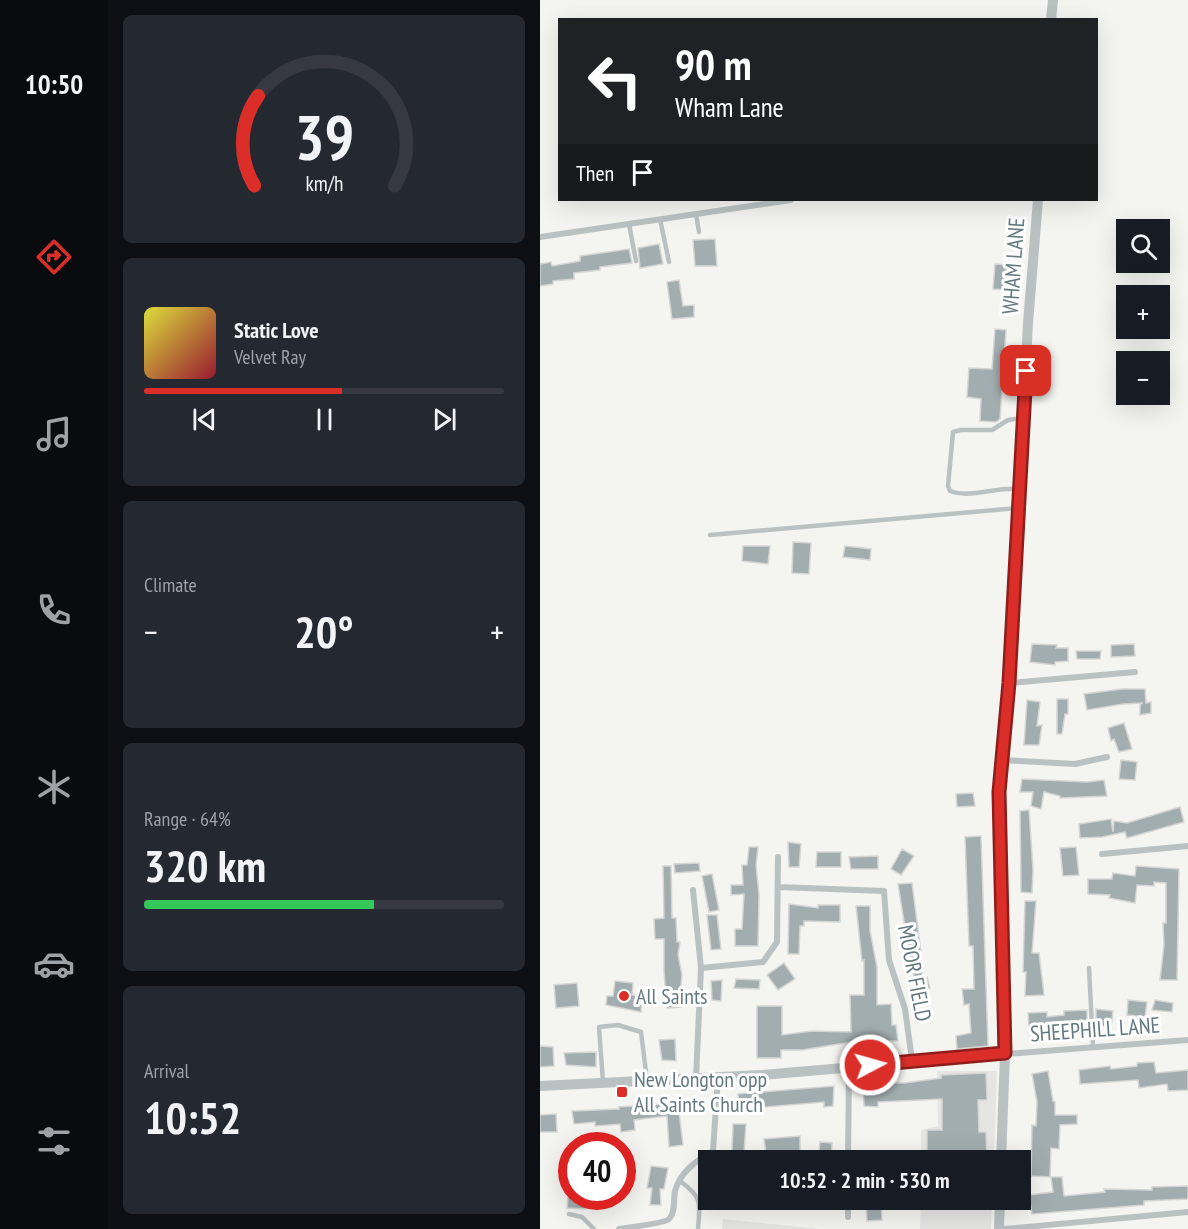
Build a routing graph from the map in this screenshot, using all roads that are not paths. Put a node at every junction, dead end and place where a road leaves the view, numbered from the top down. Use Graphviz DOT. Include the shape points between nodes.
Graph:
graph roads {
  1 [pos="1053,0"];
  2 [pos="1051,18"];
  3 [pos="784,201"];
  4 [pos="1038,201"];
  5 [pos="696,214"];
  6 [pos="660,219"];
  7 [pos="629,224"];
  8 [pos="699,232"];
  9 [pos="540,237"];
  10 [pos="636,261"];
  11 [pos="669,262"];
  12 [pos="1024,418"];
  13 [pos="1019,489"];
  14 [pos="1018,508"];
  15 [pos="710,535"];
  16 [pos="1135,672"];
  17 [pos="1009,683"];
  18 [pos="1107,757"];
  19 [pos="1002,760"];
  20 [pos="1188,846"];
  21 [pos="1102,854"];
  22 [pos="778,857"];
  23 [pos="778,887"];
  24 [pos="693,890"];
  25 [pos="701,968"];
  26 [pos="1089,968"];
  27 [pos="1188,1040"];
  28 [pos="1093,1047"];
  29 [pos="1005,1053"];
  30 [pos="912,1060"];
  31 [pos="849,1067"];
  32 [pos="718,1076"];
  33 [pos="696,1078"];
  34 [pos="647,1080"];
  35 [pos="603,1082"];
  36 [pos="540,1086"];
  37 [pos="713,1150"];
  38 [pos="849,1150"];
  39 [pos="1001,1150"];
  40 [pos="698,1159"];
  41 [pos="680,1181"];
  42 [pos="848,1210"];
  43 [pos="1000,1210"];
  44 [pos="1188,1212"];
  45 [pos="569,1214"];
  46 [pos="848,1217"];
  47 [pos="1108,1220"];
  48 [pos="594,1229"];
  49 [pos="618,1229"];
  50 [pos="698,1229"];
  51 [pos="999,1229"];
  52 [pos="1004,1229"];
  53 [pos="1108,1229"];
  1 -- 2 [label="street"];
  3 -- 5 [label="street"];
  4 -- 12 [label="street, WHAM LANE"];
  5 -- 6 [label="street"];
  5 -- 8 [label="lane"];
  6 -- 7 [label="street"];
  6 -- 11 [label="lane"];
  7 -- 9 [label="street"];
  7 -- 10 [label="lane"];
  12 -- 13 [label="street, WHAM LANE"];
  12 -- 13 [label="lane" via="1008,420 992,430 957,430 951,441 950,491"];
  13 -- 14 [label="street, WHAM LANE"];
  14 -- 15 [label="lane"];
  14 -- 17 [label="street, WHAM LANE"];
  16 -- 17 [label="street"];
  17 -- 19 [label="street, WHAM LANE"];
  18 -- 19 [label="street" via="1075,764"];
  19 -- 29 [label="street, WHAM LANE" via="999,868"];
  20 -- 21 [label="street"];
  22 -- 23 [label="street"];
  23 -- 25 [label="street" via="777,942 762,962"];
  23 -- 30 [label="street, MOOR FIELD" via="884,891 890,960 905,1009"];
  24 -- 25 [label="street"];
  25 -- 33 [label="street"];
  26 -- 28 [label="lane"];
  27 -- 28 [label="street, SHEEPHILL LANE"];
  28 -- 29 [label="street, SHEEPHILL LANE"];
  29 -- 30 [label="street"];
  29 -- 39 [label="street, WHAM LANE"];
  30 -- 31 [label="street"];
  31 -- 32 [label="street"];
  31 -- 38 [label="street"];
  32 -- 33 [label="street"];
  32 -- 37 [label="street"];
  33 -- 34 [label="street"];
  34 -- 35 [label="street"];
  34 -- 35 [label="lane" via="641,1032 618,1024 599,1027"];
  35 -- 36 [label="street"];
  40 -- 41 [label="street"];
  41 -- 49 [label="street" via="669,1219"];
  41 -- 50 [label="lane" via="699,1198"];
  42 -- 46 [label="street"];
  43 -- 51 [label="street"];
  44 -- 47 [label="street"];
  45 -- 48 [label="lane" via="582,1217"];
  47 -- 52 [label="street"];
  47 -- 53 [label="street"];
}
